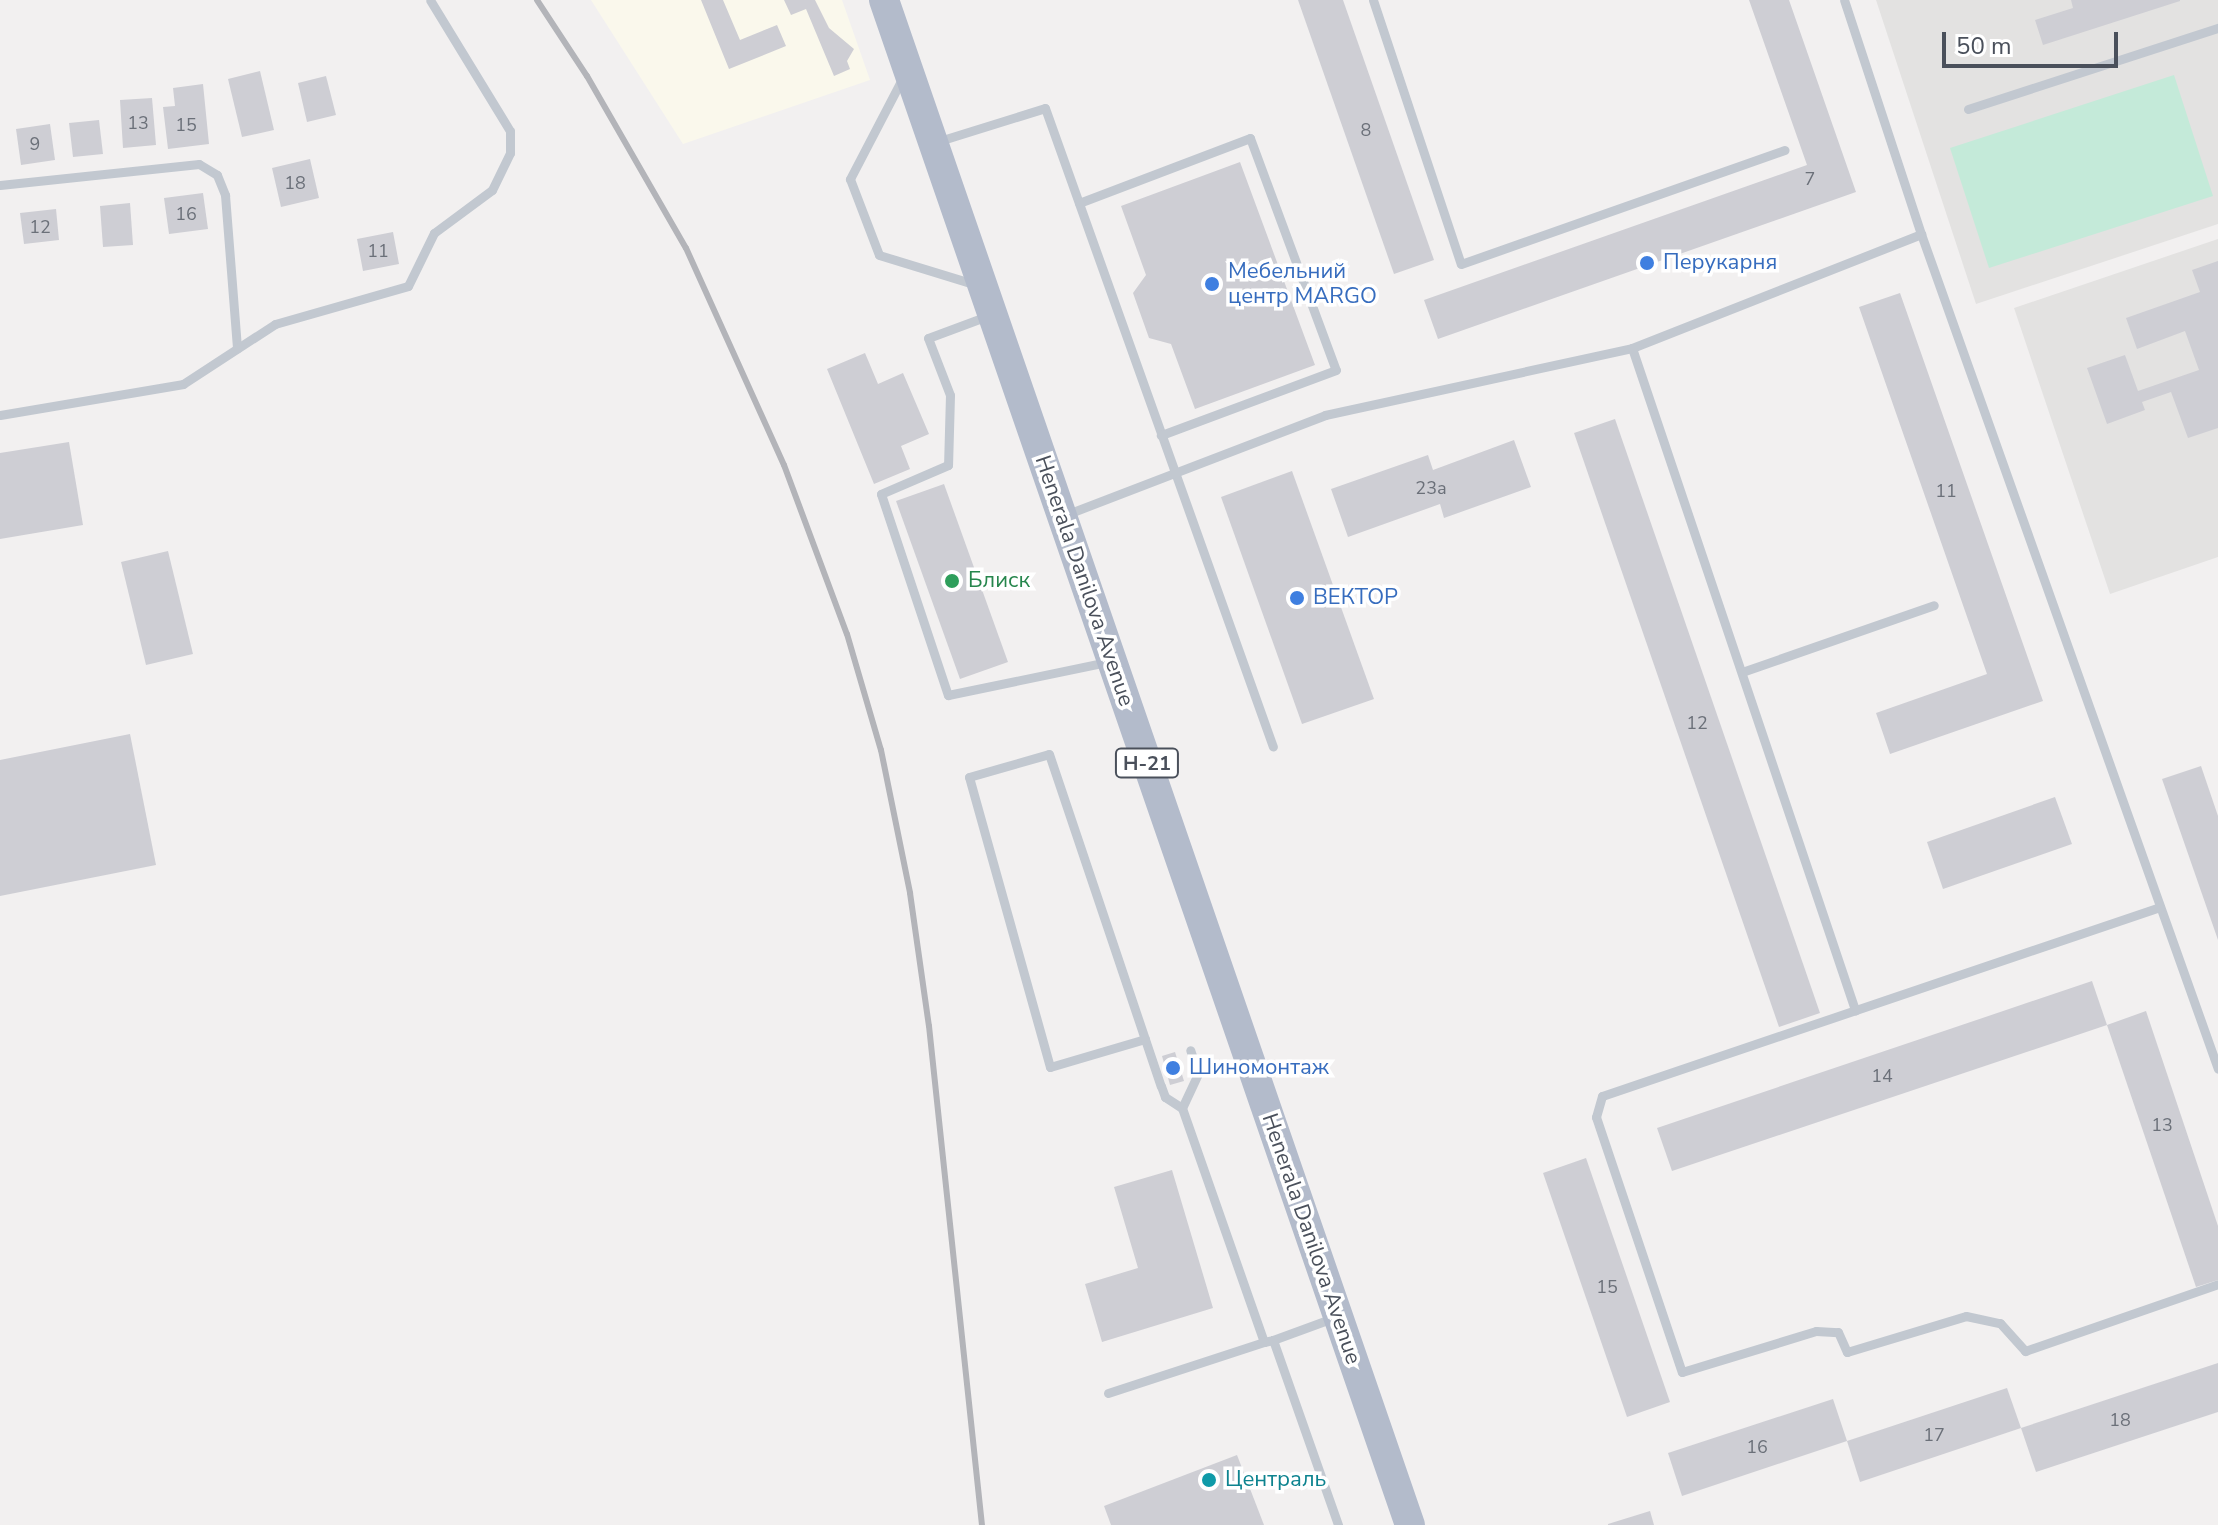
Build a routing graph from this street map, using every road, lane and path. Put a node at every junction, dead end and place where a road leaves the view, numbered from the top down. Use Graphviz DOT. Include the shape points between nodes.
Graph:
graph roads {
  1 [pos="430,0"];
  2 [pos="884,0"];
  3 [pos="1373,0"];
  4 [pos="1844,0"];
  5 [pos="2218,28"];
  6 [pos="907,69"];
  7 [pos="1968,109"];
  8 [pos="933,143"];
  9 [pos="1784,150"];
  10 [pos="0,185"];
  11 [pos="1079,203"];
  12 [pos="1921,234"];
  13 [pos="987,301"];
  14 [pos="1632,348"];
  15 [pos="237,349"];
  16 [pos="0,415"];
  17 [pos="1161,435"];
  18 [pos="1173,470"];
  19 [pos="1062,517"];
  20 [pos="1934,605"];
  21 [pos="1111,661"];
  22 [pos="1742,672"];
  23 [pos="1273,747"];
  24 [pos="2160,907"];
  25 [pos="1855,1010"];
  26 [pos="2218,1034"];
  27 [pos="2207,1038"];
  28 [pos="1145,1039"];
  29 [pos="1190,1050"];
  30 [pos="2218,1069"];
  31 [pos="1182,1108"];
  32 [pos="2218,1284"];
  33 [pos="1338,1316"];
  34 [pos="1268,1341"];
  35 [pos="1108,1393"];
  36 [pos="1338,1525"];
  37 [pos="1410,1525"];
  1 -- 15 [label="lane" via="510,131 502,177 434,233 408,286 275,324"];
  2 -- 6 [label="main road, Henerala Danilova Avenue / Н-21"];
  3 -- 9 [label="lane" via="1461,264"];
  4 -- 12 [label="lane"];
  5 -- 7 [label="lane"];
  6 -- 8 [label="main road, Henerala Danilova Avenue / Н-21"];
  6 -- 13 [label="lane" via="850,179 879,255"];
  8 -- 11 [label="lane" via="1045,108"];
  8 -- 13 [label="main road, Henerala Danilova Avenue / Н-21"];
  10 -- 15 [label="lane" via="199,164 217,175 225,195"];
  11 -- 17 [label="lane"];
  11 -- 17 [label="lane" via="1250,138 1336,370"];
  12 -- 14 [label="lane"];
  12 -- 24 [label="lane"];
  13 -- 19 [label="main road, Henerala Danilova Avenue / Н-21"];
  13 -- 21 [label="lane" via="928,338 950,395 948,465 881,494 948,695"];
  14 -- 18 [label="lane" via="1325,415"];
  14 -- 22 [label="lane"];
  15 -- 16 [label="lane" via="183,384"];
  17 -- 18 [label="lane"];
  18 -- 19 [label="lane"];
  18 -- 23 [label="lane"];
  19 -- 21 [label="main road, Henerala Danilova Avenue / Н-21"];
  20 -- 22 [label="lane"];
  21 -- 33 [label="main road, Henerala Danilova Avenue / Н-21"];
  22 -- 25 [label="lane"];
  24 -- 25 [label="lane"];
  24 -- 27 [label="lane"];
  25 -- 32 [label="lane" via="1602,1096 1596,1117 1682,1372 1816,1331 1838,1332 1847,1352 1966,1316 2000,1323 2025,1351"];
  26 -- 27 [label="lane"];
  27 -- 30 [label="lane"];
  28 -- 28 [label="lane" via="1049,754 969,777 1050,1067"];
  28 -- 31 [label="lane" via="1165,1097"];
  29 -- 31 [label="lane" via="1198,1074"];
  31 -- 34 [label="lane"];
  33 -- 34 [label="lane"];
  33 -- 37 [label="main road, Henerala Danilova Avenue / Н-21"];
  34 -- 35 [label="lane"];
  34 -- 36 [label="lane"];
}
